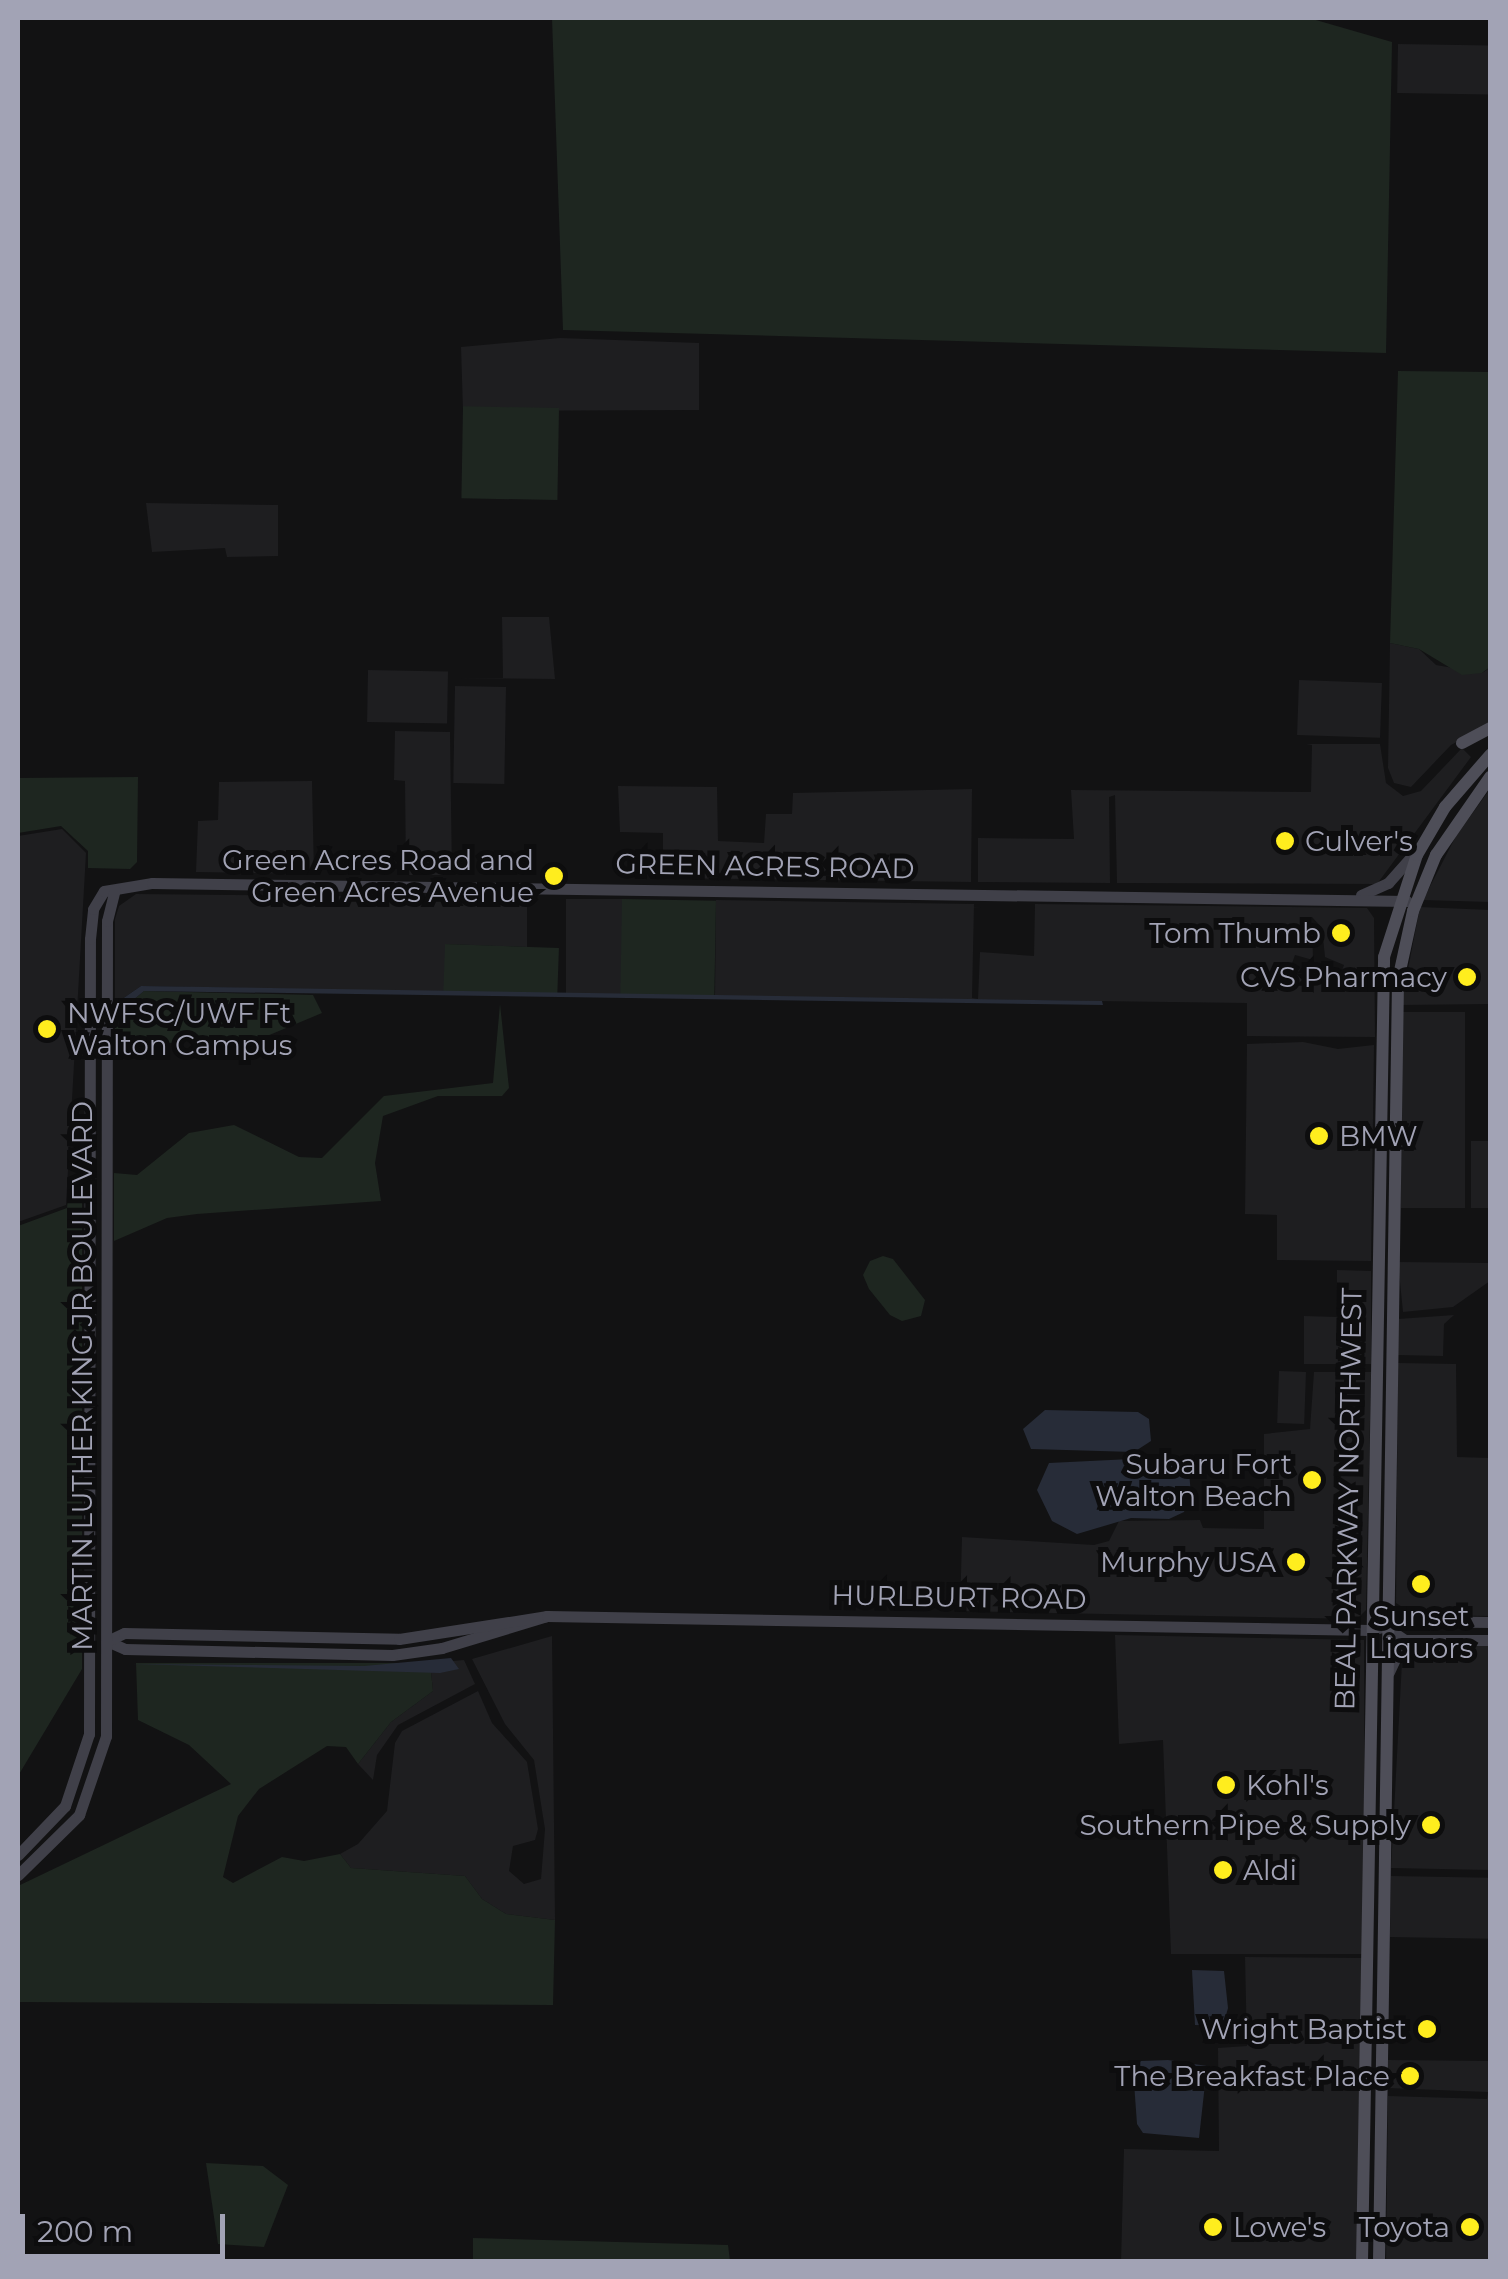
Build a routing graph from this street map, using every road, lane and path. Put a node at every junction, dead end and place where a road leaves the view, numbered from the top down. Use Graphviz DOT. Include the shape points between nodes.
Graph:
graph roads {
  1 [pos="1490,728"];
  2 [pos="1462,743"];
  3 [pos="1486,759"];
  4 [pos="1490,778"];
  5 [pos="1425,841"];
  6 [pos="115,890"];
  7 [pos="1354,898"];
  8 [pos="1398,900"];
  9 [pos="1416,902"];
  10 [pos="107,1604"];
  11 [pos="547,1616"];
  12 [pos="1490,1622"];
  13 [pos="1370,1630"];
  14 [pos="1390,1630"];
  15 [pos="142,1634"];
  16 [pos="1419,1640"];
  17 [pos="1490,1640"];
  18 [pos="90,1641"];
  19 [pos="107,1641"];
  20 [pos="139,1650"];
  21 [pos="1389,1672"];
  22 [pos="107,1683"];
  23 [pos="1369,1752"];
  24 [pos="1387,1768"];
  25 [pos="18,1855"];
  26 [pos="18,1875"];
  27 [pos="1362,2262"];
  28 [pos="1379,2262"];
  1 -- 2 [label="main road"];
  3 -- 5 [label="main road, BEAL PARKWAY NORTHWEST"];
  4 -- 9 [label="main road, BEAL PARKWAY NORTHWEST" via="1450,830"];
  5 -- 7 [label="main road" via="1388,884"];
  5 -- 8 [label="main road, BEAL PARKWAY NORTHWEST"];
  6 -- 7 [label="main road, GREEN ACRES ROAD" via="162,883"];
  6 -- 10 [label="main road, MARTIN LUTHER KING JR BOULEVARD" via="107,939"];
  6 -- 18 [label="main road, MARTIN LUTHER KING JR BOULEVARD" via="104,891 90,919"];
  7 -- 8 [label="main road, GREEN ACRES ROAD"];
  8 -- 9 [label="main road, GREEN ACRES ROAD"];
  8 -- 13 [label="main road, BEAL PARKWAY NORTHWEST" via="1381,1009"];
  9 -- 14 [label="main road, BEAL PARKWAY NORTHWEST" via="1396,1009"];
  10 -- 15 [label="main road" via="114,1618"];
  10 -- 19 [label="main road, MARTIN LUTHER KING JR BOULEVARD"];
  11 -- 13 [label="main road, HURLBURT ROAD"];
  11 -- 15 [label="main road, HURLBURT ROAD" via="399,1639"];
  11 -- 20 [label="main road, HURLBURT ROAD" via="442,1648 392,1654"];
  12 -- 14 [label="main road" via="1405,1621"];
  13 -- 14 [label="main road, HURLBURT ROAD"];
  13 -- 23 [label="main road, BEAL PARKWAY NORTHWEST"];
  14 -- 16 [label="main road"];
  14 -- 21 [label="main road, BEAL PARKWAY NORTHWEST"];
  15 -- 19 [label="main road, HURLBURT ROAD"];
  16 -- 17 [label="main road"];
  16 -- 21 [label="main road" via="1404,1646"];
  18 -- 19 [label="main road, HURLBURT ROAD"];
  18 -- 25 [label="main road, MARTIN LUTHER KING JR BOULEVARD" via="90,1734 76,1782 48,1828"];
  19 -- 20 [label="main road, HURLBURT ROAD"];
  19 -- 22 [label="main road, MARTIN LUTHER KING JR BOULEVARD"];
  20 -- 22 [label="main road" via="115,1663"];
  21 -- 24 [label="main road, BEAL PARKWAY NORTHWEST"];
  22 -- 26 [label="main road, MARTIN LUTHER KING JR BOULEVARD" via="103,1756 86,1801 60,1840"];
  23 -- 24 [label="main road"];
  23 -- 27 [label="main road, BEAL PARKWAY NORTHWEST"];
  24 -- 28 [label="main road, BEAL PARKWAY NORTHWEST"];
}
